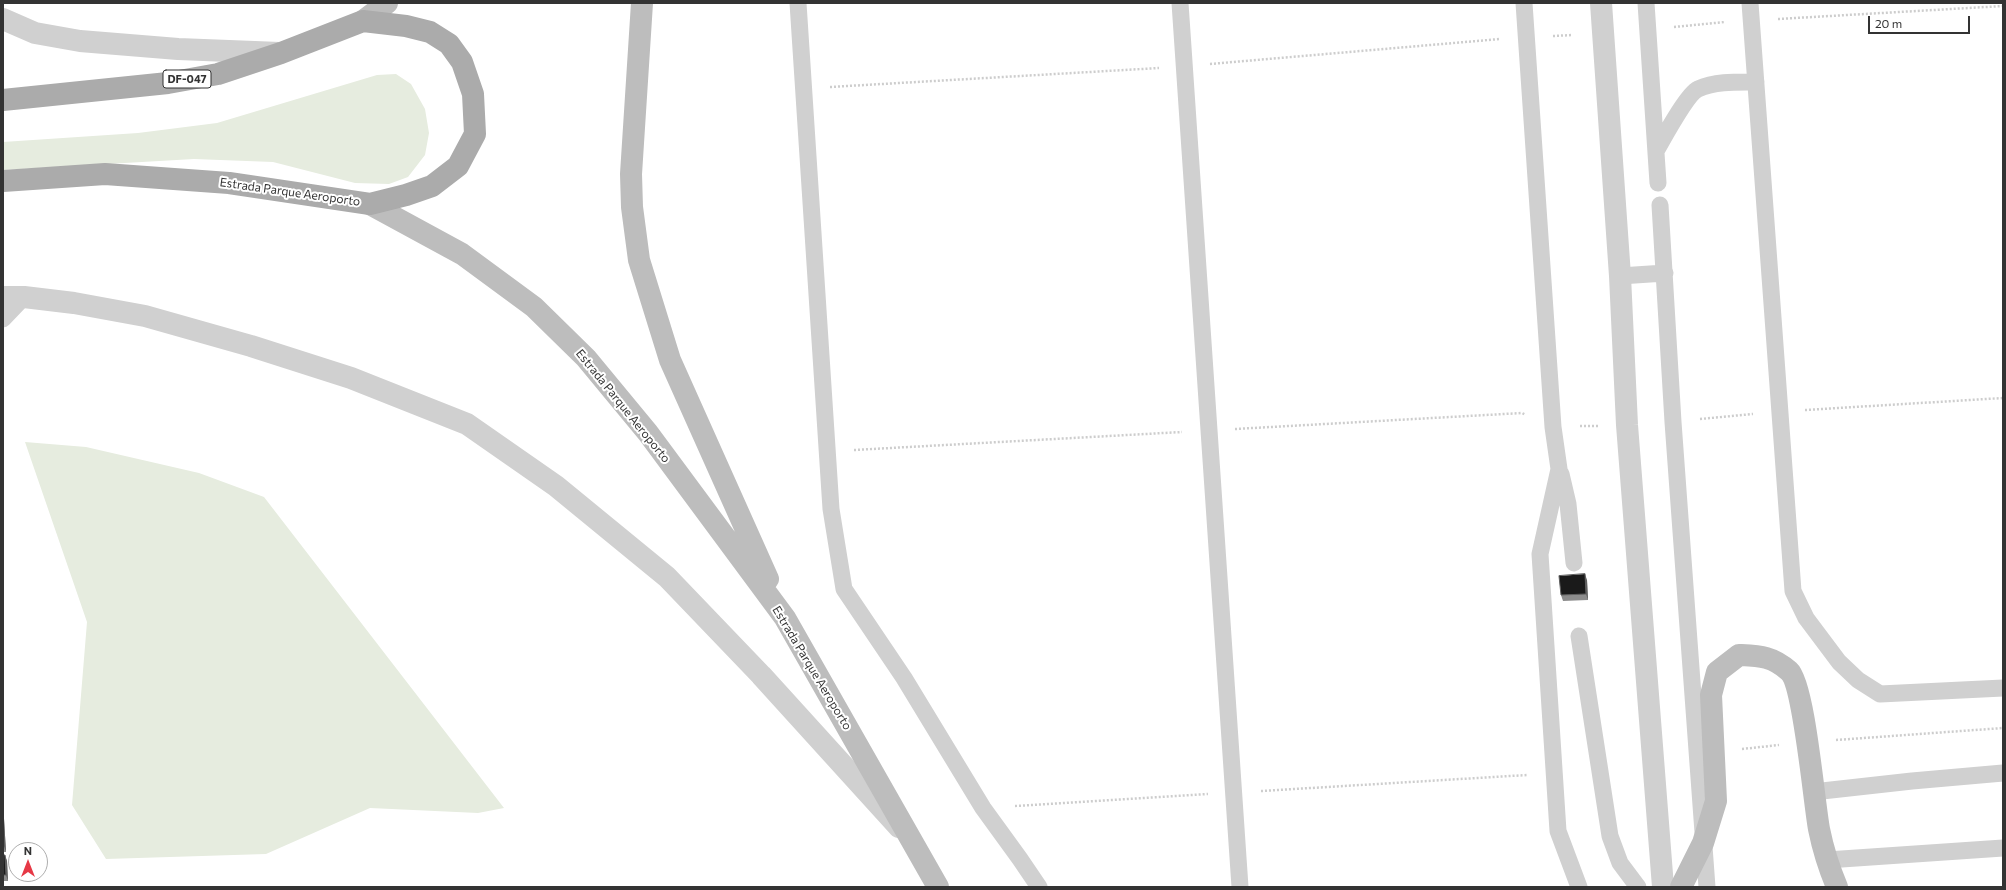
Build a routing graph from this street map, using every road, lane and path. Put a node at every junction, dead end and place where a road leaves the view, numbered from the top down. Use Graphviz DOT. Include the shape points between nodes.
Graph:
graph roads {
  1 [pos="387,3"];
  2 [pos="642,3"];
  3 [pos="798,3"];
  4 [pos="1180,3"];
  5 [pos="1524,3"];
  6 [pos="1601,3"];
  7 [pos="1646,3"];
  8 [pos="1750,3"];
  9 [pos="2003,6"];
  10 [pos="3,19"];
  11 [pos="1752,20"];
  12 [pos="363,21"];
  13 [pos="1648,30"];
  14 [pos="1603,34"];
  15 [pos="1527,37"];
  16 [pos="281,53"];
  17 [pos="1185,66"];
  18 [pos="1756,82"];
  19 [pos="804,88"];
  20 [pos="3,100"];
  21 [pos="1656,151"];
  22 [pos="3,181"];
  23 [pos="1658,183"];
  24 [pos="370,204"];
  25 [pos="1660,205"];
  26 [pos="1665,273"];
  27 [pos="1620,276"];
  28 [pos="13,297"];
  29 [pos="3,319"];
  30 [pos="2003,398"];
  31 [pos="1780,412"];
  32 [pos="1673,422"];
  33 [pos="1627,425"];
  34 [pos="1553,427"];
  35 [pos="1208,430"];
  36 [pos="827,451"];
  37 [pos="1559,469"];
  38 [pos="1574,563"];
  39 [pos="785,618"];
  40 [pos="1579,636"];
  41 [pos="2003,688"];
  42 [pos="2003,728"];
  43 [pos="1806,742"];
  44 [pos="1712,752"];
  45 [pos="1553,761"];
  46 [pos="2003,773"];
  47 [pos="1813,792"];
  48 [pos="1233,793"];
  49 [pos="983,808"];
  50 [pos="913,843"];
  51 [pos="1703,843"];
  52 [pos="2003,848"];
  53 [pos="1827,860"];
  54 [pos="938,887"];
  55 [pos="1038,887"];
  56 [pos="1240,887"];
  57 [pos="1579,887"];
  58 [pos="1638,887"];
  59 [pos="1663,887"];
  60 [pos="1681,887"];
  61 [pos="1707,887"];
  62 [pos="1837,887"];
  1 -- 12 [label="main road, DF-047"];
  2 -- 39 [label="main road" via="631,174 632,207 639,260 670,360"];
  3 -- 19 [label="lane"];
  4 -- 17 [label="lane"];
  5 -- 15 [label="lane"];
  6 -- 14 [label="street"];
  7 -- 13 [label="lane"];
  8 -- 11 [label="lane"];
  9 -- 11 [label="path"];
  10 -- 16 [label="street" via="35,33 80,41 178,49"];
  11 -- 13 [label="path"];
  11 -- 18 [label="lane"];
  12 -- 16 [label="main road, DF-047"];
  12 -- 24 [label="main road" via="406,26 430,32 449,44 462,62 473,94 475,134 458,166 432,186"];
  13 -- 21 [label="lane"];
  14 -- 15 [label="path"];
  14 -- 27 [label="street"];
  15 -- 17 [label="path"];
  15 -- 34 [label="lane"];
  16 -- 20 [label="main road, DF-047" via="218,74 168,83"];
  17 -- 19 [label="path"];
  17 -- 35 [label="lane"];
  18 -- 21 [label="lane" via="1727,82 1696,89 1679,111"];
  18 -- 31 [label="lane"];
  19 -- 36 [label="lane"];
  21 -- 23 [label="lane"];
  22 -- 24 [label="main road, Estrada Parque Aeroporto" via="105,174 229,182"];
  24 -- 39 [label="main road, Estrada Parque Aeroporto" via="462,254 534,307 586,358 648,433"];
  25 -- 26 [label="lane"];
  26 -- 27 [label="lane"];
  26 -- 32 [label="lane"];
  27 -- 33 [label="street"];
  28 -- 29 [label="lane"];
  28 -- 50 [label="street" via="74,303 145,316 351,378 467,424 556,486 667,577 761,675"];
  30 -- 31 [label="path"];
  31 -- 32 [label="path"];
  31 -- 41 [label="lane" via="1793,591 1806,618 1839,662 1858,680 1880,694"];
  32 -- 51 [label="lane"];
  33 -- 34 [label="path"];
  33 -- 59 [label="street"];
  34 -- 35 [label="path" via="1522,413"];
  34 -- 37 [label="lane"];
  35 -- 36 [label="path"];
  35 -- 48 [label="lane"];
  36 -- 49 [label="lane" via="831,509 844,590 904,678"];
  37 -- 38 [label="lane" via="1568,504"];
  37 -- 45 [label="lane" via="1540,554"];
  39 -- 50 [label="main road, Estrada Parque Aeroporto"];
  40 -- 58 [label="lane" via="1610,836 1620,863"];
  42 -- 43 [label="path"];
  43 -- 44 [label="path"];
  43 -- 44 [label="main road" via="1801,700 1790,672 1767,657 1739,655 1717,672 1711,695"];
  43 -- 47 [label="main road"];
  44 -- 51 [label="main road" via="1716,801"];
  45 -- 48 [label="path" via="1528,775"];
  45 -- 57 [label="lane" via="1558,831"];
  46 -- 47 [label="lane"];
  47 -- 53 [label="main road"];
  48 -- 49 [label="path"];
  48 -- 56 [label="lane"];
  49 -- 55 [label="lane"];
  50 -- 54 [label="main road, Estrada Parque Aeroporto"];
  51 -- 60 [label="main road"];
  51 -- 61 [label="lane"];
  52 -- 53 [label="lane"];
  53 -- 62 [label="main road"];
}
